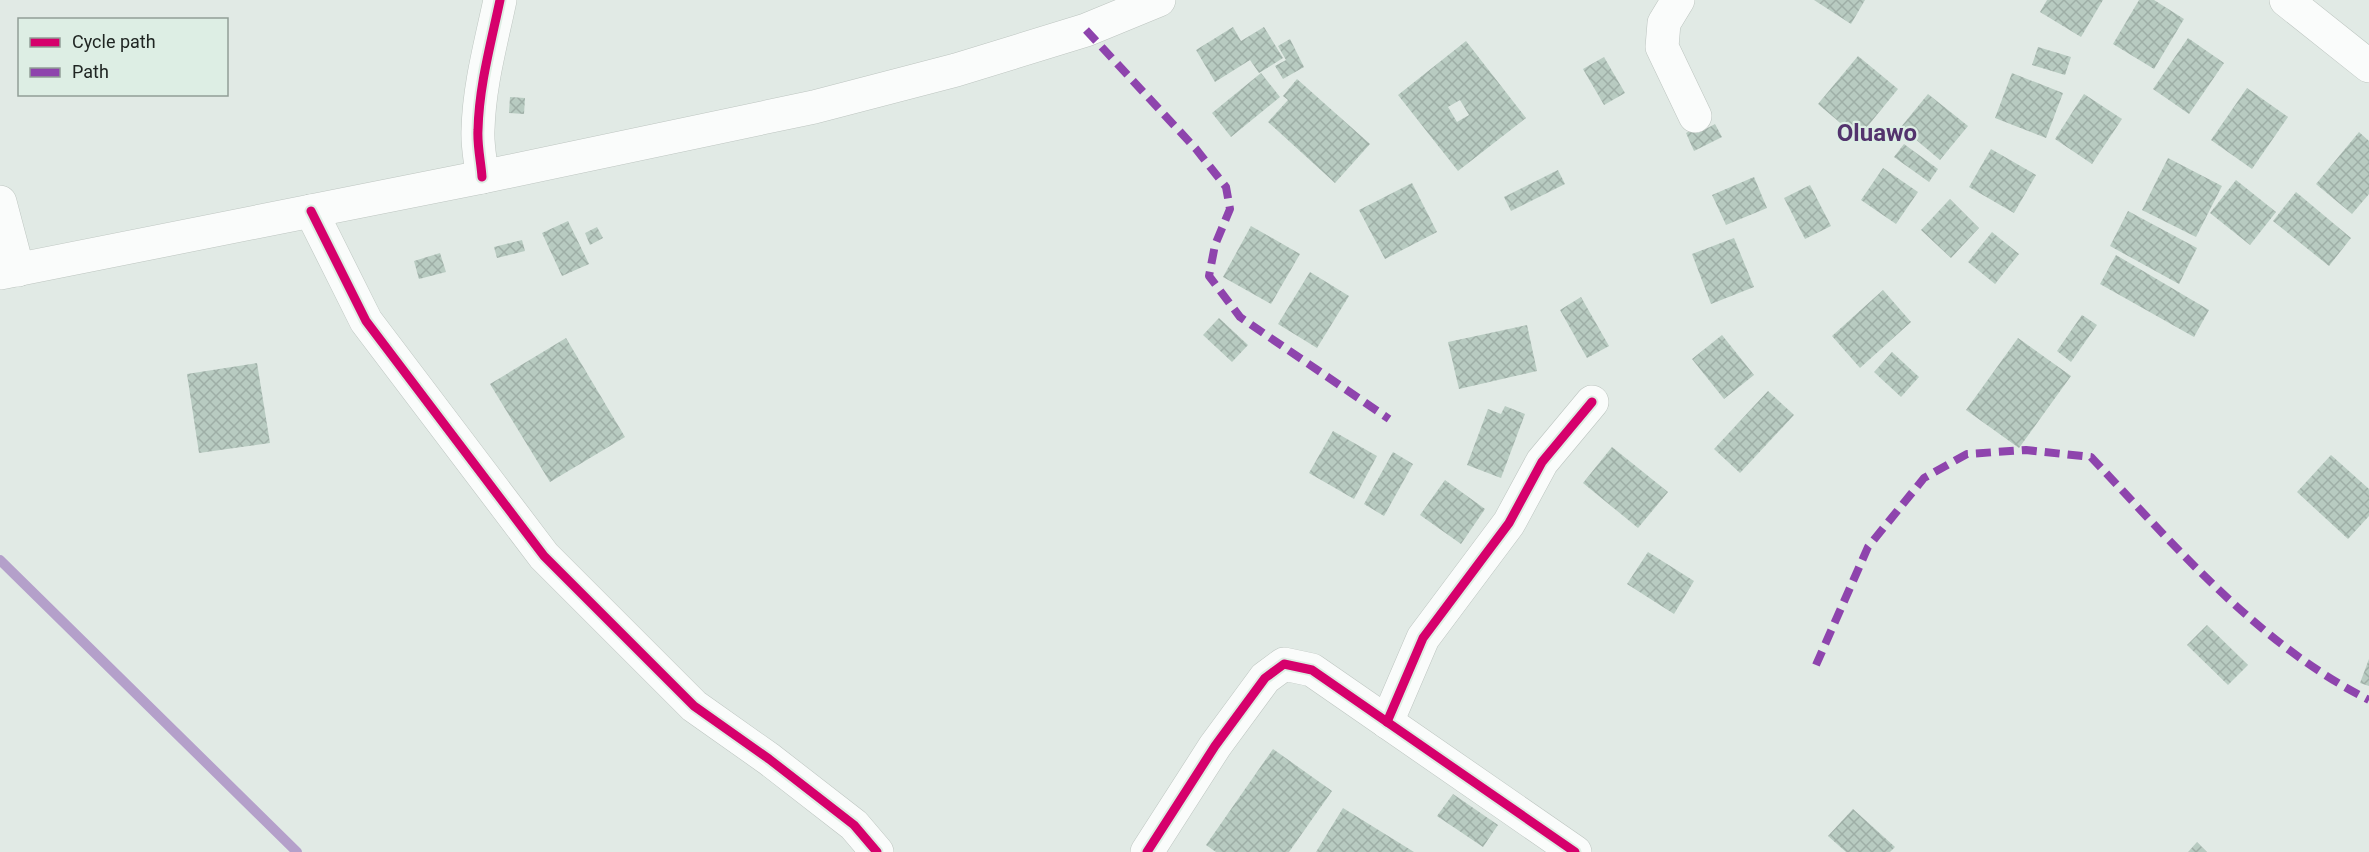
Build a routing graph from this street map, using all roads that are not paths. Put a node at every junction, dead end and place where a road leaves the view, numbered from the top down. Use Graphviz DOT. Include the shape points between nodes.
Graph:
graph roads {
  1 [pos="500,0"];
  2 [pos="1159,0"];
  3 [pos="1678,0"];
  4 [pos="2286,0"];
  5 [pos="2369,66"];
  6 [pos="1695,116"];
  7 [pos="482,177"];
  8 [pos="0,202"];
  9 [pos="311,211"];
  10 [pos="9,272"];
  11 [pos="1592,402"];
  12 [pos="1387,722"];
  13 [pos="877,852"];
  14 [pos="1147,852"];
  15 [pos="1575,852"];
  1 -- 7 [label="street" via="477,133"];
  2 -- 7 [label="street" via="1086,30 957,70 814,107"];
  3 -- 6 [label="street" via="1664,23 1662,46"];
  4 -- 5 [label="street"];
  7 -- 9 [label="street"];
  8 -- 10 [label="street"];
  9 -- 10 [label="street"];
  9 -- 13 [label="street" via="366,321 544,556 694,706 854,825"];
  11 -- 12 [label="street" via="1542,462 1509,523 1423,638"];
  12 -- 14 [label="street" via="1312,670 1284,664 1265,678 1222,737"];
  12 -- 15 [label="street"];
}
